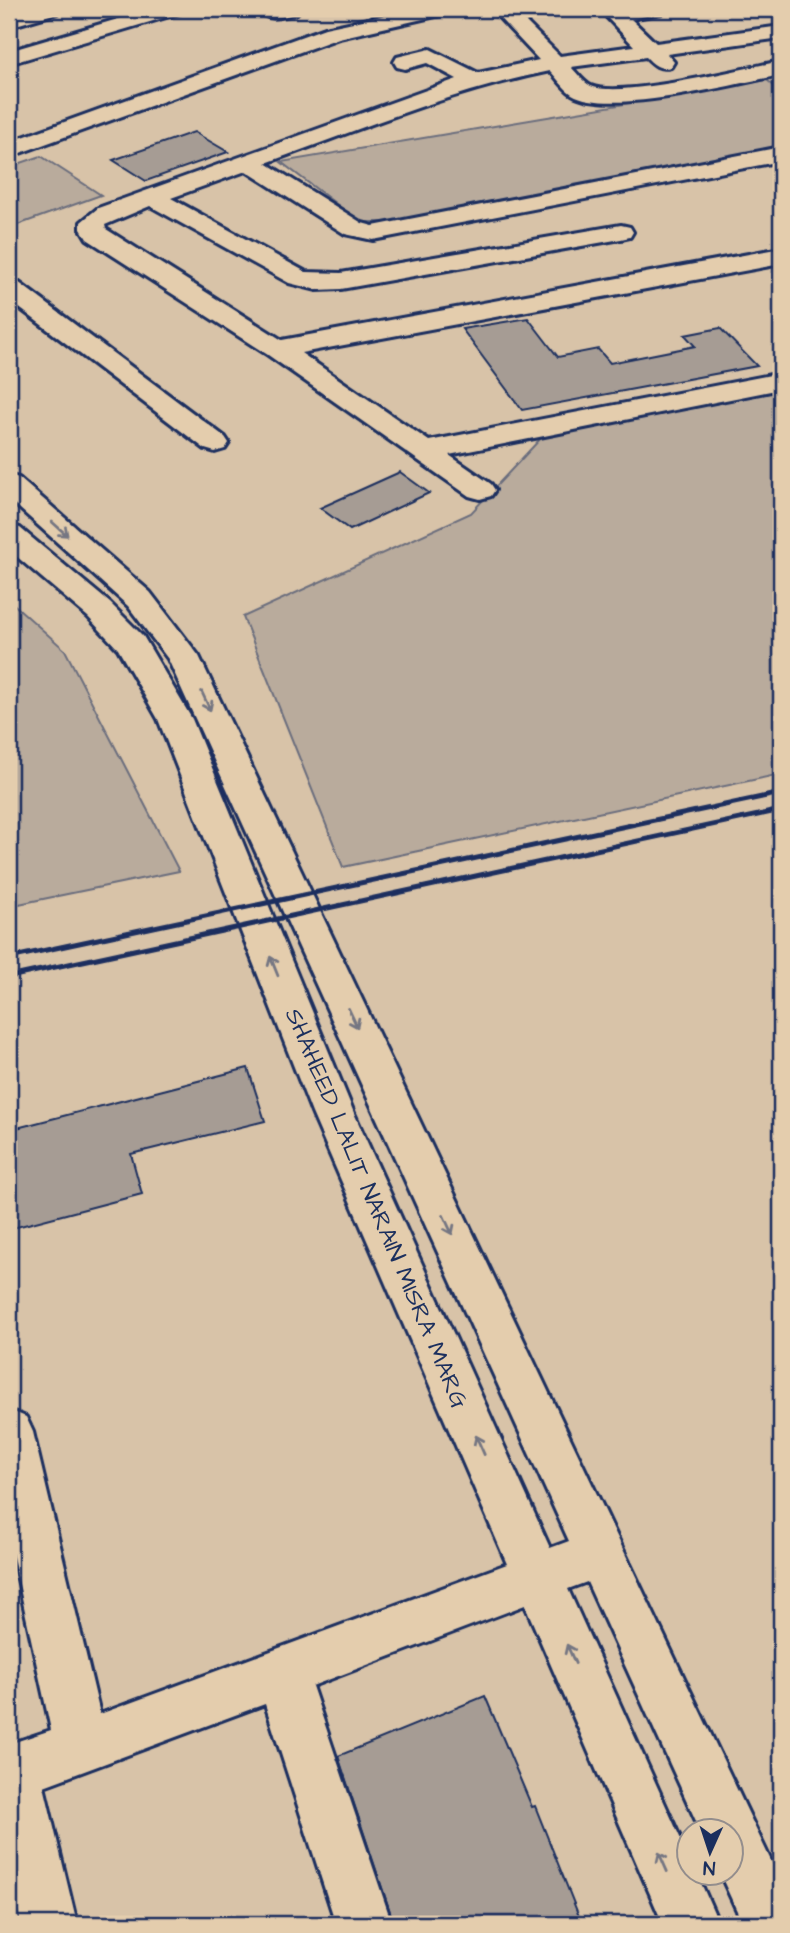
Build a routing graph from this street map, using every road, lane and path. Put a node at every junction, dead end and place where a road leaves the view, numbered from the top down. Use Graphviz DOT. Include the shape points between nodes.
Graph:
graph roads {
  1 [pos="50,9"];
  2 [pos="173,9"];
  3 [pos="267,9"];
  4 [pos="290,9"];
  5 [pos="442,9"];
  6 [pos="501,9"];
  7 [pos="655,9"];
  8 [pos="612,12"];
  9 [pos="9,21"];
  10 [pos="781,32"];
  11 [pos="651,50"];
  12 [pos="11,56"];
  13 [pos="405,62"];
  14 [pos="555,63"];
  15 [pos="780,69"];
  16 [pos="477,80"];
  17 [pos="687,85"];
  18 [pos="9,150"];
  19 [pos="781,154"];
  20 [pos="248,162"];
  21 [pos="152,197"];
  22 [pos="621,232"];
  23 [pos="781,256"];
  24 [pos="9,288"];
  25 [pos="278,349"];
  26 [pos="781,381"];
  27 [pos="215,443"];
  28 [pos="425,451"];
  29 [pos="9,484"];
  30 [pos="480,491"];
  31 [pos="9,534"];
  32 [pos="9,1432"];
  33 [pos="600,1553"];
  34 [pos="537,1576"];
  35 [pos="281,1672"];
  36 [pos="81,1747"];
  37 [pos="11,1770"];
  38 [pos="723,1818"];
  39 [pos="744,1858"];
  40 [pos="772,1908"];
  41 [pos="49,1924"];
  42 [pos="364,1924"];
  43 [pos="691,1924"];
  1 -- 9 [label="street"];
  2 -- 12 [label="street"];
  3 -- 4 [label="street" via="275,13"];
  5 -- 18 [label="street" via="333,33"];
  6 -- 14 [label="street"];
  7 -- 8 [label="street"];
  8 -- 11 [label="street"];
  10 -- 11 [label="street"];
  11 -- 14 [label="street"];
  11 -- 17 [label="street"];
  13 -- 16 [label="street" via="430,56"];
  14 -- 16 [label="street"];
  14 -- 17 [label="street" via="581,90 600,96"];
  15 -- 17 [label="street"];
  16 -- 20 [label="street"];
  19 -- 20 [label="street" via="373,233 354,229"];
  20 -- 21 [label="street"];
  21 -- 22 [label="street" via="281,270 317,282 372,277"];
  21 -- 25 [label="street" via="98,218 93,222 96,234"];
  23 -- 25 [label="street"];
  24 -- 27 [label="street"];
  25 -- 28 [label="street"];
  26 -- 28 [label="street"];
  28 -- 30 [label="street"];
  29 -- 33 [label="street, SHAHEED LALIT NARAIN MISRA MARG, one-way" via="139,599 183,656"];
  34 -- 31 [label="street, SHAHEED LALIT NARAIN MISRA MARG, one-way" via="333,1113 175,719 143,661 118,629"];
  32 -- 36 [label="street"];
  33 -- 34 [label="street"];
  33 -- 38 [label="street, SHAHEED LALIT NARAIN MISRA MARG"];
  34 -- 35 [label="street"];
  43 -- 34 [label="street, SHAHEED LALIT NARAIN MISRA MARG, one-way"];
  35 -- 36 [label="street"];
  35 -- 42 [label="street"];
  36 -- 37 [label="street"];
  37 -- 41 [label="street"];
  39 -- 40 [label="street, SHAHEED LALIT NARAIN MISRA MARG"];
}
